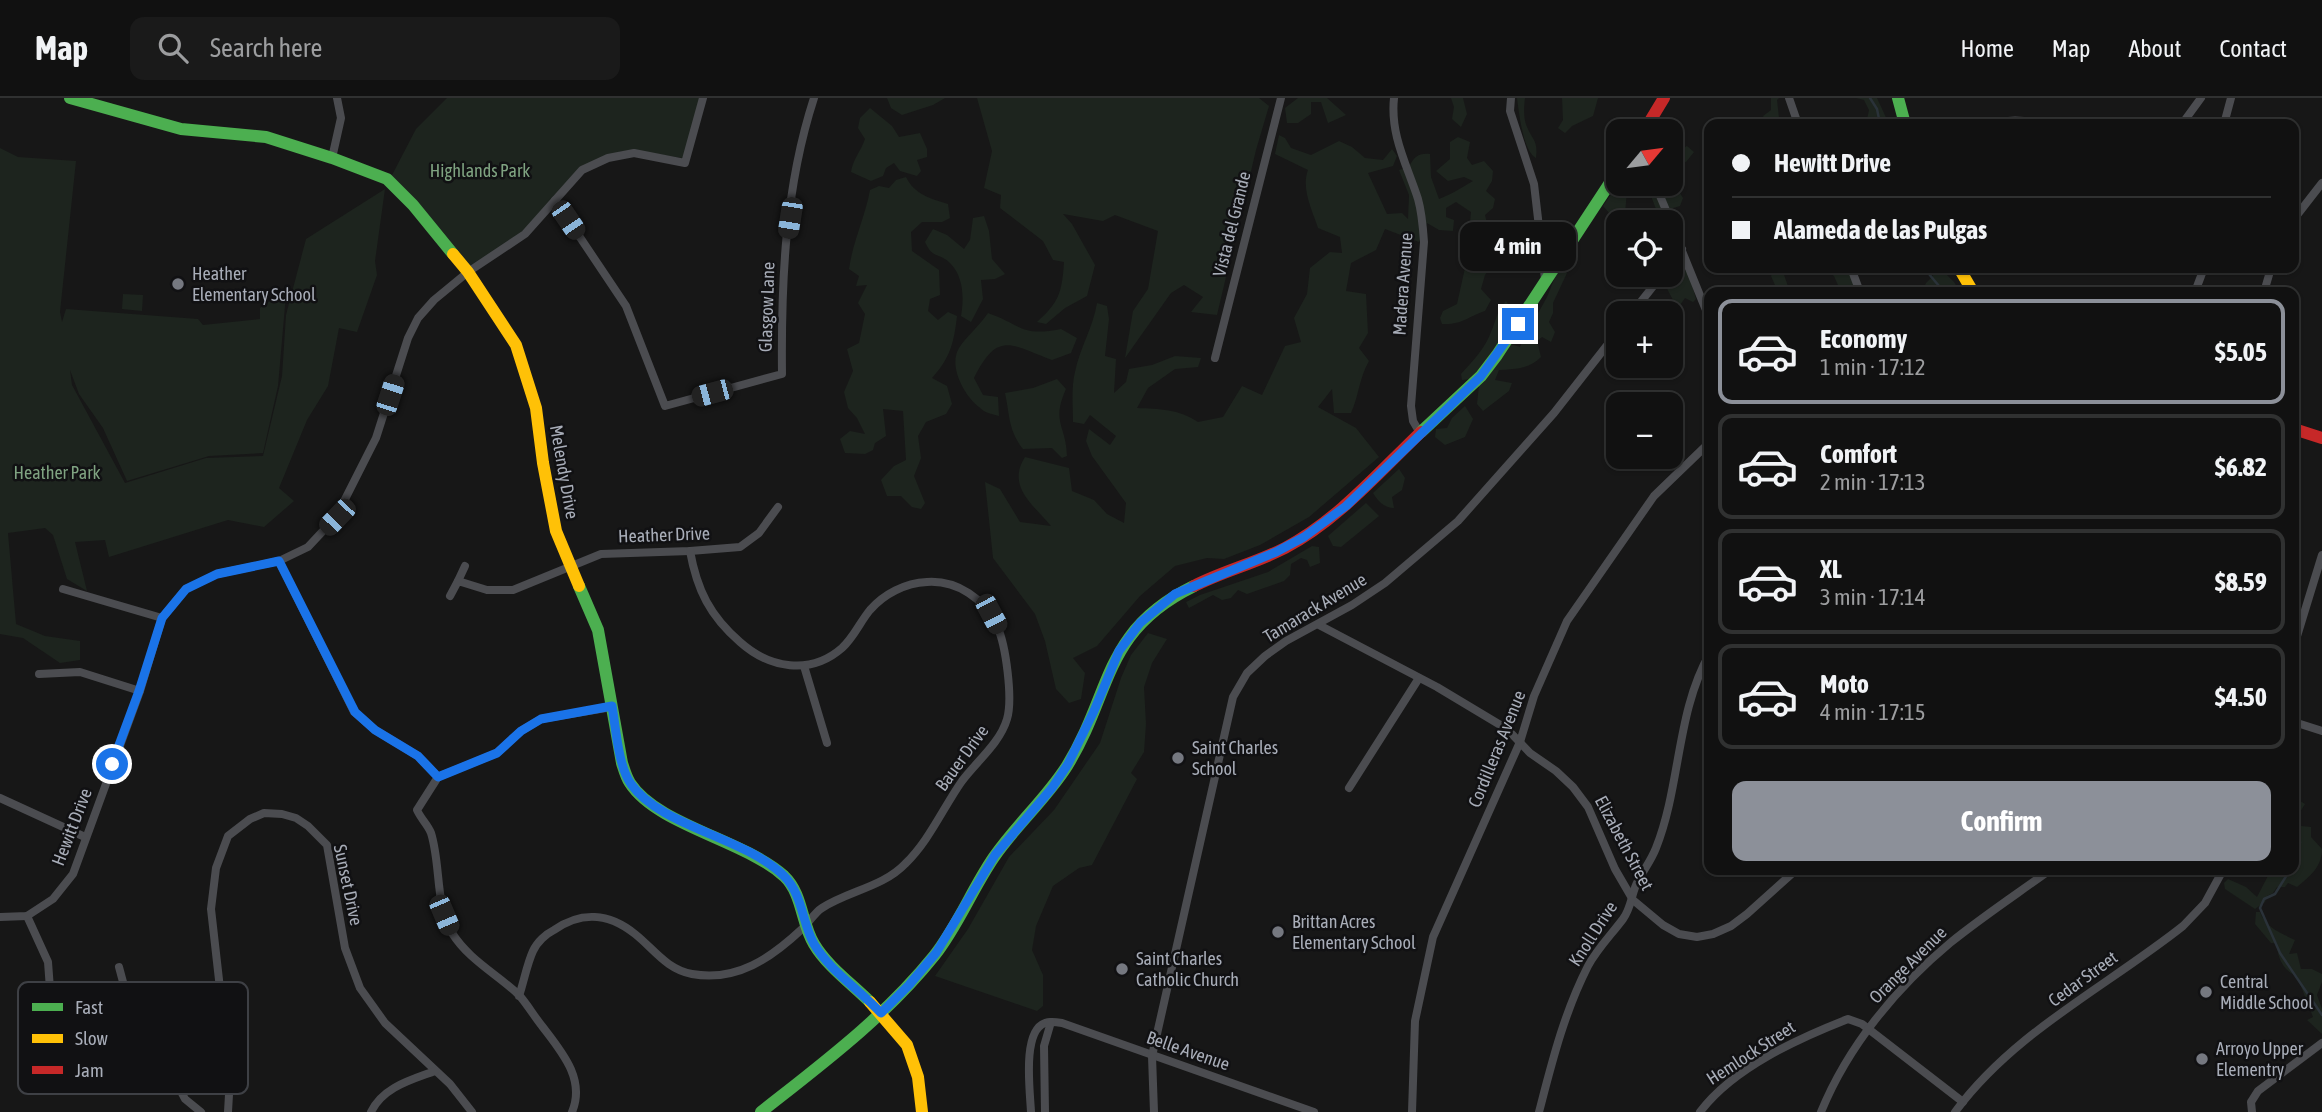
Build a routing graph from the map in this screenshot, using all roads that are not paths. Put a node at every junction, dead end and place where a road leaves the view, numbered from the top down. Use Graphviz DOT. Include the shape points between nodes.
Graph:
graph roads {
  1 [pos="70,98"];
  2 [pos="337,98"];
  3 [pos="703,98"];
  4 [pos="814,98"];
  5 [pos="1394,98"];
  6 [pos="1511,98"];
  7 [pos="1664,98"];
  8 [pos="1789,98"];
  9 [pos="1898,98"];
  10 [pos="2201,98"];
  11 [pos="2231,98"];
  12 [pos="1278,99"];
  13 [pos="1651,119"];
  14 [pos="1796,119"];
  15 [pos="1904,119"];
  16 [pos="2186,119"];
  17 [pos="2225,119"];
  18 [pos="332,158"];
  19 [pos="2322,183"];
  20 [pos="1606,188"];
  21 [pos="555,200"];
  22 [pos="2299,213"];
  23 [pos="1683,252"];
  24 [pos="468,272"];
  25 [pos="1545,279"];
  26 [pos="1653,287"];
  27 [pos="1641,301"];
  28 [pos="1704,305"];
  29 [pos="1606,347"];
  30 [pos="1215,358"];
  31 [pos="2299,431"];
  32 [pos="1420,433"];
  33 [pos="2322,438"];
  34 [pos="1704,448"];
  35 [pos="778,507"];
  36 [pos="690,551"];
  37 [pos="2322,555"];
  38 [pos="279,561"];
  39 [pos="465,566"];
  40 [pos="571,566"];
  41 [pos="458,581"];
  42 [pos="63,589"];
  43 [pos="450,596"];
  44 [pos="162,618"];
  45 [pos="1319,625"];
  46 [pos="2299,630"];
  47 [pos="804,666"];
  48 [pos="1704,667"];
  49 [pos="39,674"];
  50 [pos="1419,678"];
  51 [pos="139,691"];
  52 [pos="612,706"];
  53 [pos="2299,724"];
  54 [pos="2322,731"];
  55 [pos="1520,742"];
  56 [pos="827,743"];
  57 [pos="438,777"];
  58 [pos="1349,788"];
  59 [pos="0,798"];
  60 [pos="85,837"];
  61 [pos="1791,875"];
  62 [pos="2043,875"];
  63 [pos="2220,875"];
  64 [pos="1633,900"];
  65 [pos="0,916"];
  66 [pos="27,916"];
  67 [pos="807,925"];
  68 [pos="119,967"];
  69 [pos="49,982"];
  70 [pos="123,982"];
  71 [pos="219,982"];
  72 [pos="519,996"];
  73 [pos="881,1013"];
  74 [pos="1051,1022"];
  75 [pos="1867,1030"];
  76 [pos="2322,1043"];
  77 [pos="1152,1056"];
  78 [pos="435,1071"];
  79 [pos="182,1094"];
  80 [pos="230,1094"];
  81 [pos="1963,1102"];
  82 [pos="920,1108"];
  83 [pos="201,1112"];
  84 [pos="229,1112"];
  85 [pos="371,1112"];
  86 [pos="472,1112"];
  87 [pos="572,1112"];
  88 [pos="761,1112"];
  89 [pos="1031,1112"];
  90 [pos="1045,1112"];
  91 [pos="1154,1112"];
  92 [pos="1314,1112"];
  93 [pos="1412,1112"];
  94 [pos="1539,1112"];
  95 [pos="1700,1112"];
  96 [pos="1821,1112"];
  97 [pos="1955,1112"];
  98 [pos="2252,1112"];
  1 -- 18 [label="street, Melendy Drive" via="170,127 266,137"];
  2 -- 18 [label="street" via="341,118"];
  3 -- 21 [label="street, Hewitt Drive" via="685,163 634,153 608,158 582,170"];
  4 -- 21 [label="street, Glasgow Lane" via="802,135 785,245 782,374 665,406 626,306"];
  5 -- 32 [label="street, Madera Avenue" via="1398,144 1423,220 1410,406"];
  6 -- 25 [label="street" via="1510,111 1534,184"];
  7 -- 13 [label="street"];
  8 -- 14 [label="street"];
  9 -- 15 [label="street"];
  10 -- 16 [label="street"];
  11 -- 17 [label="street"];
  12 -- 30 [label="street, Vista del Grande"];
  18 -- 24 [label="street, Melendy Drive" via="387,179"];
  19 -- 22 [label="street"];
  20 -- 25 [label="street"];
  21 -- 24 [label="street, Hewitt Drive" via="525,234"];
  23 -- 28 [label="street"];
  24 -- 38 [label="street, Hewitt Drive" via="418,318 376,438 337,517 308,547"];
  24 -- 40 [label="street, Melendy Drive" via="516,345 536,408 556,531"];
  25 -- 32 [label="street" via="1481,376"];
  26 -- 27 [label="street"];
  29 -- 45 [label="street, Tamarack Avenue" via="1458,521 1385,583"];
  31 -- 33 [label="street"];
  32 -- 73 [label="street" via="1346,506 1304,537 1256,563 1187,587 1140,623 1119,651 1068,764 995,855 936,953"];
  34 -- 55 [label="street, Cordilleras Avenue" via="1654,496 1567,621 1534,696"];
  35 -- 36 [label="street, Heather Drive" via="759,533 740,547"];
  36 -- 40 [label="street, Heather Drive" via="601,554"];
  36 -- 47 [label="street" via="695,579 710,611 730,634 764,659 782,666"];
  37 -- 46 [label="street"];
  38 -- 44 [label="street, Hewitt Drive" via="217,574 186,589"];
  38 -- 57 [label="street" via="355,712 418,756"];
  39 -- 41 [label="street"];
  40 -- 41 [label="street, Heather Drive" via="513,590 487,590"];
  40 -- 52 [label="street, Melendy Drive" via="598,630"];
  41 -- 43 [label="street"];
  42 -- 44 [label="street"];
  44 -- 51 [label="street, Hewitt Drive"];
  45 -- 50 [label="street, Elizabeth Street"];
  45 -- 77 [label="street, Tamarack Avenue" via="1265,656 1247,673 1233,697"];
  47 -- 56 [label="street"];
  47 -- 67 [label="street, Bauer Drive" via="841,649 888,594 926,582 945,583 973,594 999,629 1009,709 999,736 905,865 820,909"];
  48 -- 64 [label="street, Knoll Drive" via="1688,711 1656,848"];
  49 -- 51 [label="street" via="80,672"];
  50 -- 55 [label="street, Elizabeth Street" via="1507,729"];
  50 -- 58 [label="street"];
  51 -- 60 [label="street, Hewitt Drive"];
  52 -- 57 [label="street" via="541,719 497,753"];
  52 -- 67 [label="street, Melendy Drive" via="630,783 652,806 754,855 785,877 796,892"];
  53 -- 54 [label="street"];
  55 -- 64 [label="street, Elizabeth Street" via="1564,779 1588,807"];
  55 -- 93 [label="street, Cordilleras Avenue" via="1433,937 1415,1021"];
  57 -- 72 [label="street" via="417,810 430,830 444,915 460,944"];
  59 -- 60 [label="street"];
  60 -- 66 [label="street, Hewitt Drive" via="73,874 53,899"];
  61 -- 64 [label="street, Elizabeth Street" via="1747,915 1713,934 1697,937 1663,925"];
  62 -- 75 [label="street, Orange Avenue" via="1952,941"];
  63 -- 81 [label="street, Cedar Street" via="2205,903 2183,926 2012,1051"];
  64 -- 94 [label="street, Knoll Drive" via="1589,965 1558,1035"];
  65 -- 66 [label="street"];
  66 -- 69 [label="street" via="48,962"];
  67 -- 72 [label="street, Bauer Drive" via="751,967 724,975 692,974 674,968 622,925 585,916 565,922 534,949"];
  67 -- 73 [label="street, Melendy Drive" via="824,957"];
  68 -- 70 [label="street"];
  71 -- 78 [label="street, Sunset Drive" via="211,909 216,868 229,836 264,813 296,818 327,845 345,948 360,988 385,1024"];
  72 -- 87 [label="street" via="567,1059 577,1088"];
  73 -- 82 [label="street, Melendy Drive" via="907,1045 918,1077"];
  73 -- 88 [label="street"];
  74 -- 77 [label="street, Belle Avenue"];
  74 -- 89 [label="street" via="1034,1030 1029,1058"];
  74 -- 90 [label="street" via="1044,1046"];
  75 -- 81 [label="street, Hemlock Street"];
  75 -- 95 [label="street, Hemlock Street" via="1848,1019 1803,1036 1713,1094"];
  75 -- 96 [label="street, Orange Avenue"];
  76 -- 98 [label="street" via="2258,1091 2251,1102"];
  77 -- 91 [label="street, Tamarack Avenue"];
  77 -- 92 [label="street, Belle Avenue"];
  78 -- 85 [label="street" via="385,1093"];
  78 -- 86 [label="street, Sunset Drive"];
  79 -- 83 [label="street"];
  80 -- 84 [label="street, Sunset Drive"];
  81 -- 97 [label="street, Cedar Street"];
}
